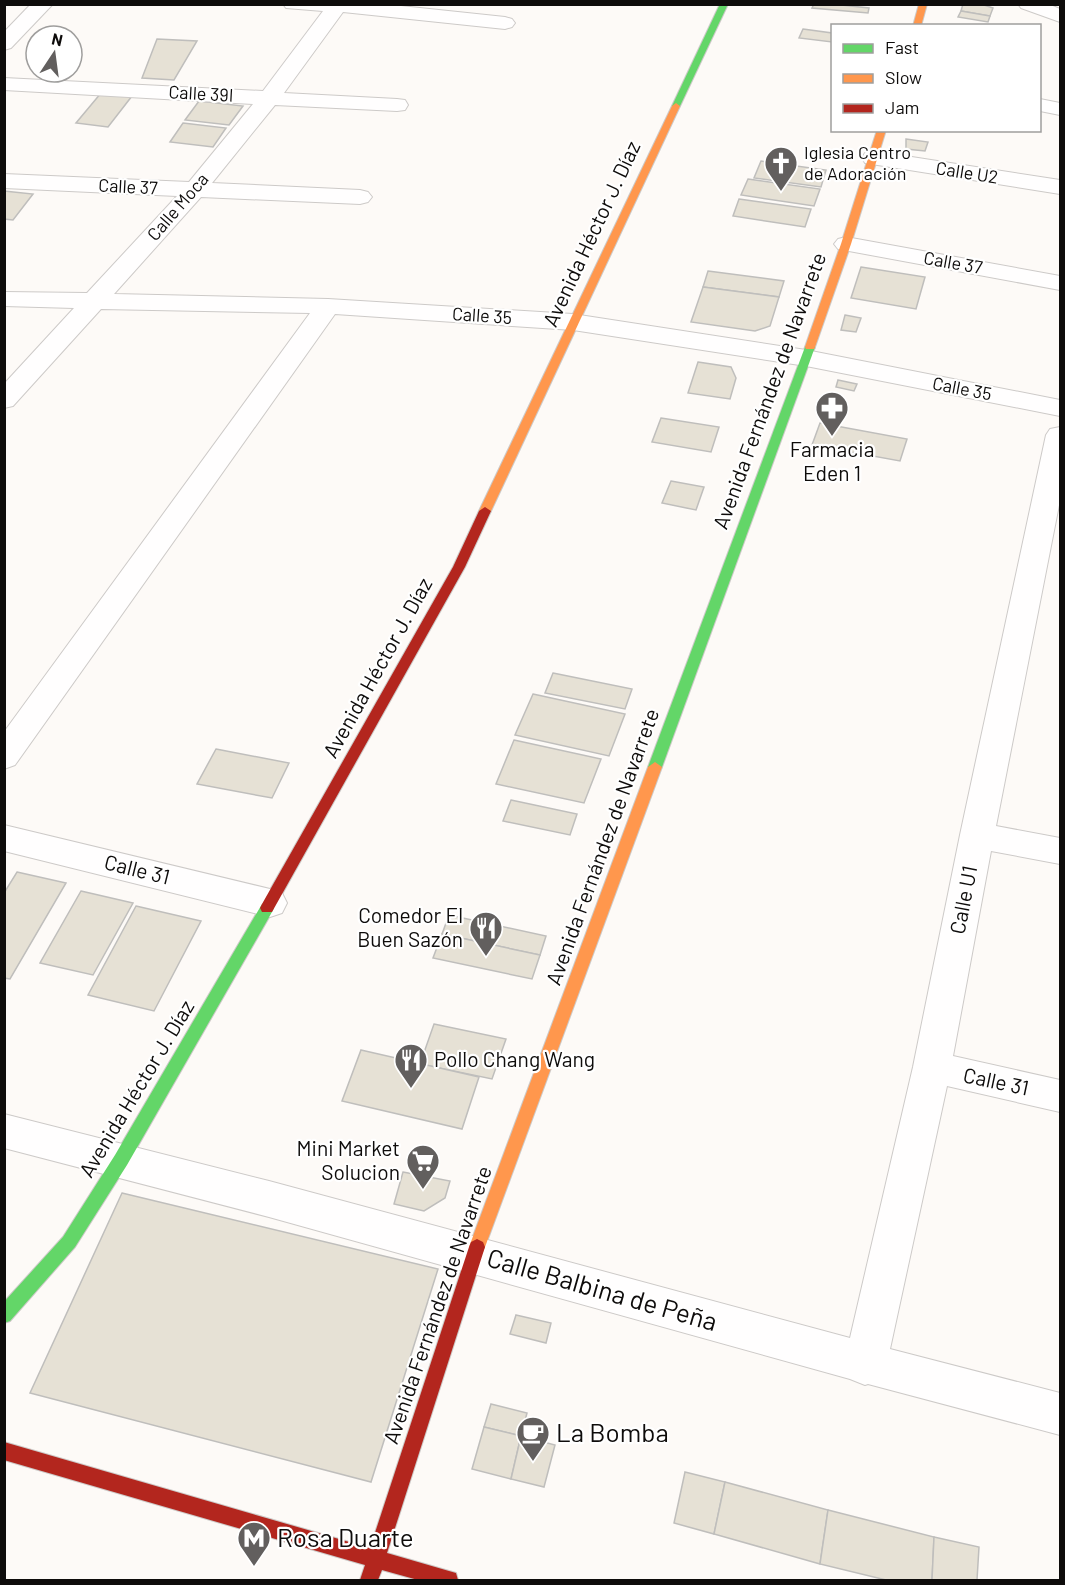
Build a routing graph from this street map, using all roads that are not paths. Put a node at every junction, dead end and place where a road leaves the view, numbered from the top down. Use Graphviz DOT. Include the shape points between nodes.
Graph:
graph roads {
  1 [pos="43,4"];
  2 [pos="293,4"];
  3 [pos="724,4"];
  4 [pos="923,4"];
  5 [pos="1028,4"];
  6 [pos="339,5"];
  7 [pos="1060,16"];
  8 [pos="505,23"];
  9 [pos="918,24"];
  10 [pos="4,44"];
  11 [pos="4,84"];
  12 [pos="269,98"];
  13 [pos="397,105"];
  14 [pos="1041,105"];
  15 [pos="1060,109"];
  16 [pos="881,132"];
  17 [pos="873,158"];
  18 [pos="4,181"];
  19 [pos="1060,187"];
  20 [pos="195,190"];
  21 [pos="360,197"];
  22 [pos="846,244"];
  23 [pos="1060,283"];
  24 [pos="4,298"];
  25 [pos="95,301"];
  26 [pos="328,306"];
  27 [pos="573,322"];
  28 [pos="806,358"];
  29 [pos="4,400"];
  30 [pos="1060,408"];
  31 [pos="1060,435"];
  32 [pos="4,757"];
  33 [pos="977,835"];
  34 [pos="4,838"];
  35 [pos="1060,851"];
  36 [pos="270,903"];
  37 [pos="932,1067"];
  38 [pos="1060,1096"];
  39 [pos="4,1131"];
  40 [pos="121,1160"];
  41 [pos="474,1254"];
  42 [pos="4,1315"];
  43 [pos="865,1365"];
  44 [pos="1060,1414"];
  45 [pos="4,1451"];
  46 [pos="375,1560"];
  47 [pos="369,1581"];
  48 [pos="449,1581"];
  1 -- 10 [label="street"];
  2 -- 6 [label="street"];
  3 -- 27 [label="street, Avenida Héctor J. Díaz"];
  4 -- 9 [label="street"];
  5 -- 7 [label="street"];
  6 -- 8 [label="street"];
  6 -- 12 [label="street, Calle Moca"];
  11 -- 12 [label="street, Calle 39I"];
  12 -- 13 [label="street, Calle 39I"];
  12 -- 20 [label="street, Calle Moca"];
  14 -- 15 [label="street"];
  16 -- 17 [label="street, Avenida Fernández de Navarrete"];
  17 -- 19 [label="street, Calle U2"];
  17 -- 22 [label="street, Avenida Fernández de Navarrete"];
  18 -- 20 [label="street, Calle 37"];
  20 -- 21 [label="street, Calle 37"];
  20 -- 25 [label="street, Calle Moca"];
  22 -- 23 [label="street, Calle 37"];
  22 -- 28 [label="street, Avenida Fernández de Navarrete"];
  24 -- 25 [label="street, Calle 35"];
  25 -- 26 [label="street, Calle 35"];
  25 -- 29 [label="street, Calle Moca"];
  26 -- 27 [label="street, Calle 35"];
  26 -- 32 [label="street"];
  27 -- 28 [label="street, Calle 35"];
  27 -- 36 [label="street, Avenida Héctor J. Díaz" via="459,567"];
  28 -- 30 [label="street, Calle 35"];
  28 -- 41 [label="street, Avenida Fernández de Navarrete"];
  31 -- 33 [label="street, Calle U1"];
  33 -- 35 [label="street"];
  33 -- 37 [label="street, Calle U1"];
  34 -- 36 [label="street, Calle 31"];
  36 -- 40 [label="street, Avenida Héctor J. Díaz"];
  37 -- 38 [label="street, Calle 31"];
  37 -- 43 [label="street, Calle U1"];
  39 -- 40 [label="street, Calle Balbina de Peña"];
  40 -- 41 [label="street, Calle Balbina de Peña"];
  40 -- 42 [label="street, Avenida Héctor J. Díaz" via="69,1242"];
  41 -- 43 [label="street, Calle Balbina de Peña"];
  41 -- 46 [label="street, Avenida Fernández de Navarrete"];
  43 -- 44 [label="street, Calle Balbina de Peña"];
  45 -- 46 [label="street"];
  46 -- 47 [label="street, Avenida Fernández de Navarrete"];
  46 -- 48 [label="street"];
}
